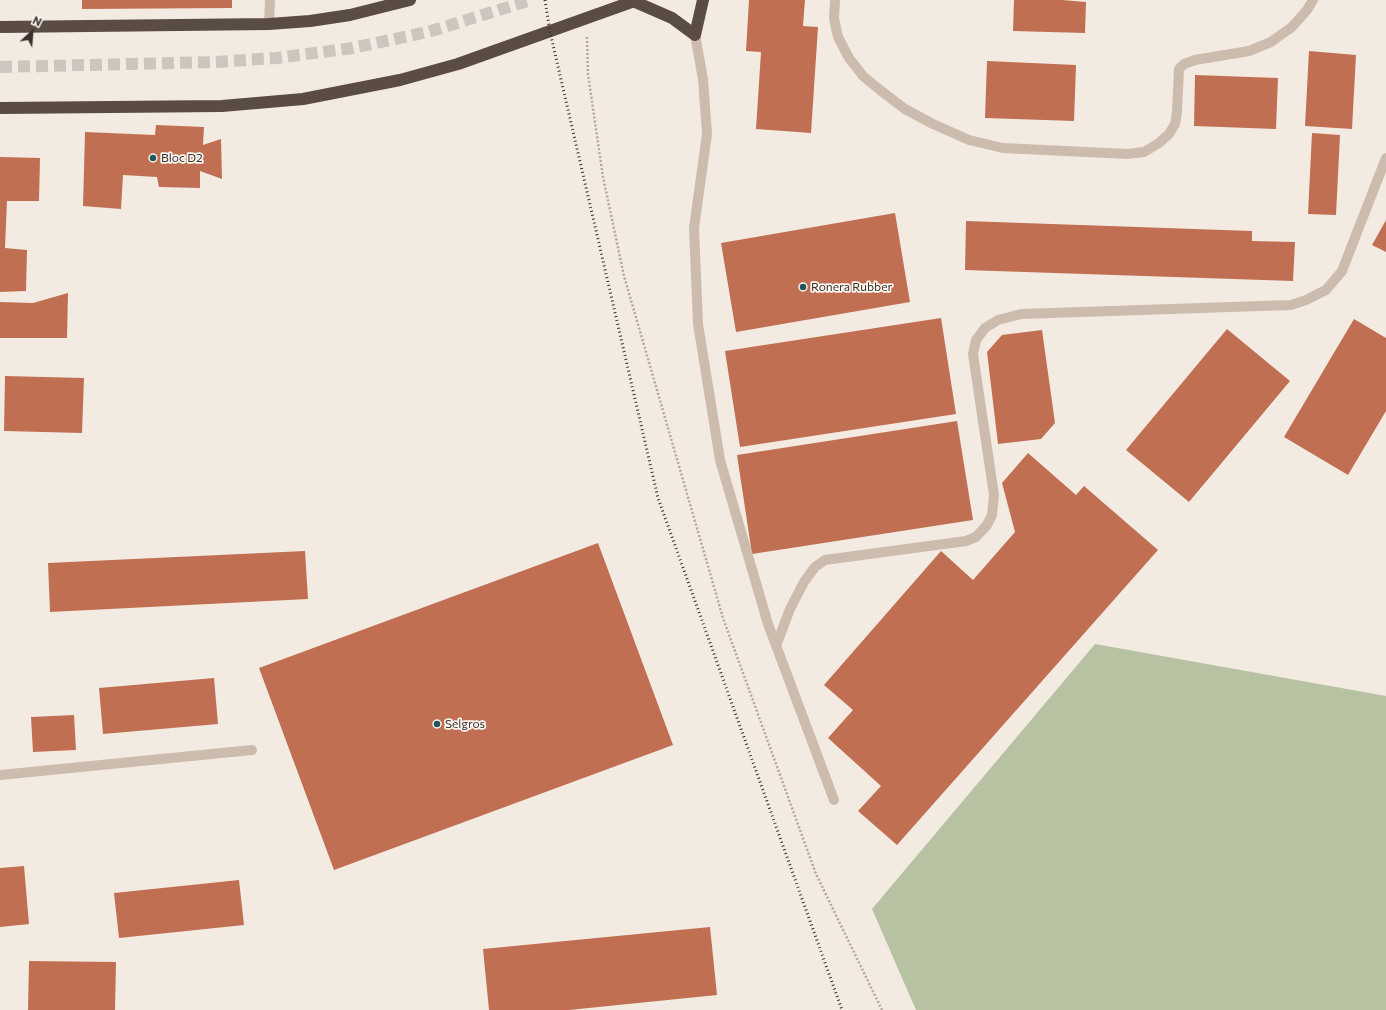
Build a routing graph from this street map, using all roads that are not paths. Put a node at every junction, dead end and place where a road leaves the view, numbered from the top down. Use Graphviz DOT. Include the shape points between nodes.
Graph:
graph roads {
  1 [pos="270,0"];
  2 [pos="410,0"];
  3 [pos="703,0"];
  4 [pos="835,0"];
  5 [pos="1313,0"];
  6 [pos="635,1"];
  7 [pos="269,24"];
  8 [pos="0,27"];
  9 [pos="695,35"];
  10 [pos="0,108"];
  11 [pos="1386,158"];
  12 [pos="776,646"];
  13 [pos="252,750"];
  14 [pos="0,775"];
  15 [pos="834,800"];
  1 -- 7 [label="street"];
  2 -- 7 [label="highway" via="310,21"];
  3 -- 9 [label="highway"];
  4 -- 5 [label="street" via="834,19 838,37 849,58 863,76 905,109 933,124 969,140 1003,148 1128,154 1144,152 1169,134 1178,112 1179,69 1184,64 1249,51 1272,42 1292,27"];
  6 -- 9 [label="highway" via="672,18"];
  6 -- 10 [label="highway" via="458,64 400,80 303,99 222,106"];
  7 -- 8 [label="highway"];
  9 -- 12 [label="street" via="703,80 707,134 694,228 698,324 720,460"];
  11 -- 12 [label="street" via="1342,271 1326,290 1306,300 1291,305 1022,314 998,320 985,328 976,340 973,354 994,495 992,514 987,524 976,537 966,541 825,560 815,567 804,582 790,609"];
  12 -- 15 [label="street"];
  13 -- 14 [label="street"];
}
